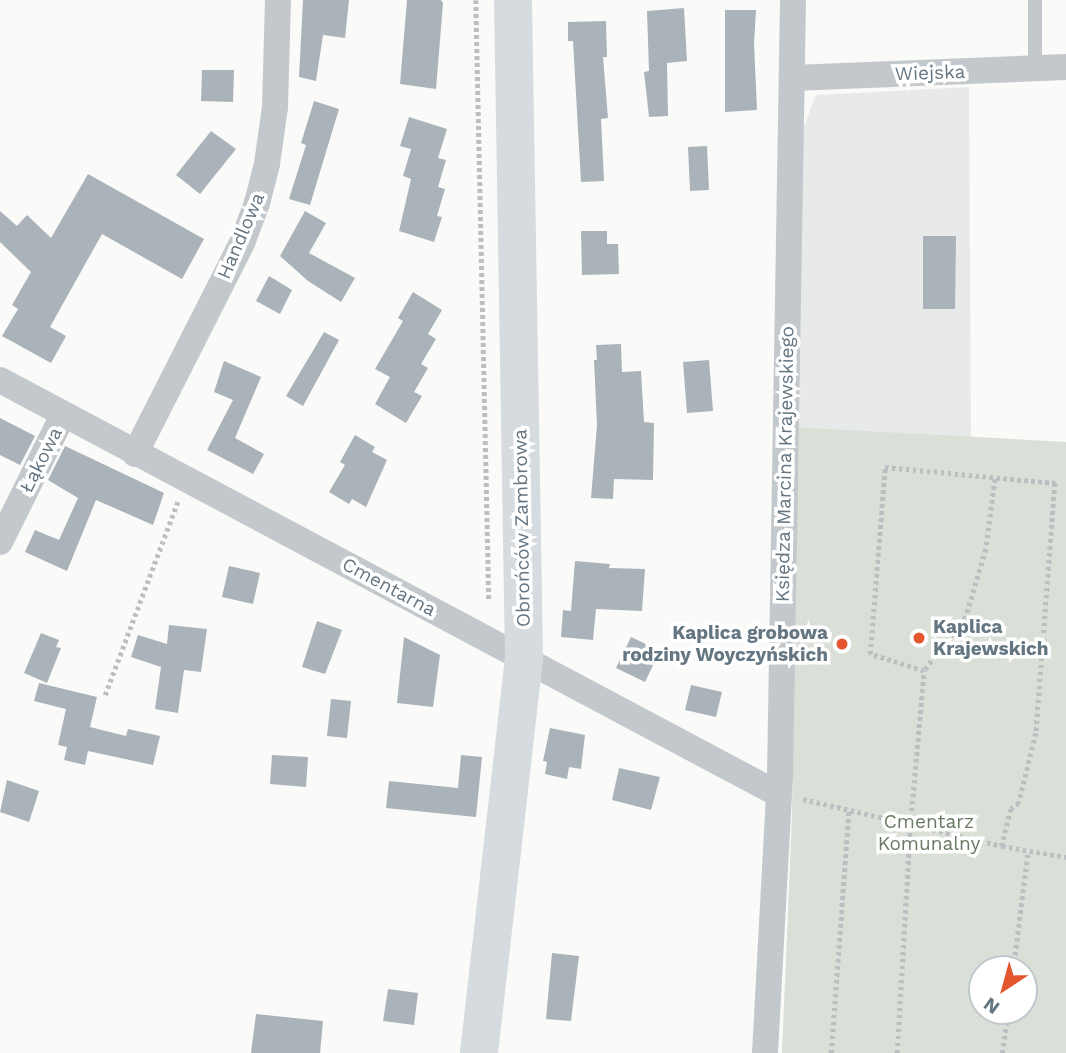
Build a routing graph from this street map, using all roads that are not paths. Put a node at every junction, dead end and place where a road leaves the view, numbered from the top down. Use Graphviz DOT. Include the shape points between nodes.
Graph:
graph roads {
  1 [pos="278,0"];
  2 [pos="513,0"];
  3 [pos="793,0"];
  4 [pos="1035,0"];
  5 [pos="1066,67"];
  6 [pos="1035,68"];
  7 [pos="793,78"];
  8 [pos="0,380"];
  9 [pos="63,415"];
  10 [pos="135,454"];
  11 [pos="0,542"];
  12 [pos="508,650"];
  13 [pos="778,793"];
  14 [pos="480,1053"];
  15 [pos="765,1053"];
  1 -- 10 [label="street, Handlowa" via="275,107 257,203 242,243"];
  2 -- 12 [label="street, Obrońców Zambrowa"];
  3 -- 7 [label="street, Księdza Marcina Krajewskiego"];
  4 -- 6 [label="lane"];
  5 -- 6 [label="street, Wiejska"];
  6 -- 7 [label="street, Wiejska"];
  7 -- 13 [label="street, Księdza Marcina Krajewskiego"];
  8 -- 9 [label="street, Cmentarna"];
  9 -- 10 [label="street, Cmentarna"];
  9 -- 11 [label="street, Łąkowa"];
  10 -- 12 [label="street, Cmentarna"];
  12 -- 13 [label="street, Cmentarna"];
  12 -- 14 [label="street, Obrońców Zambrowa"];
  13 -- 15 [label="street, Księdza Marcina Krajewskiego"];
}
